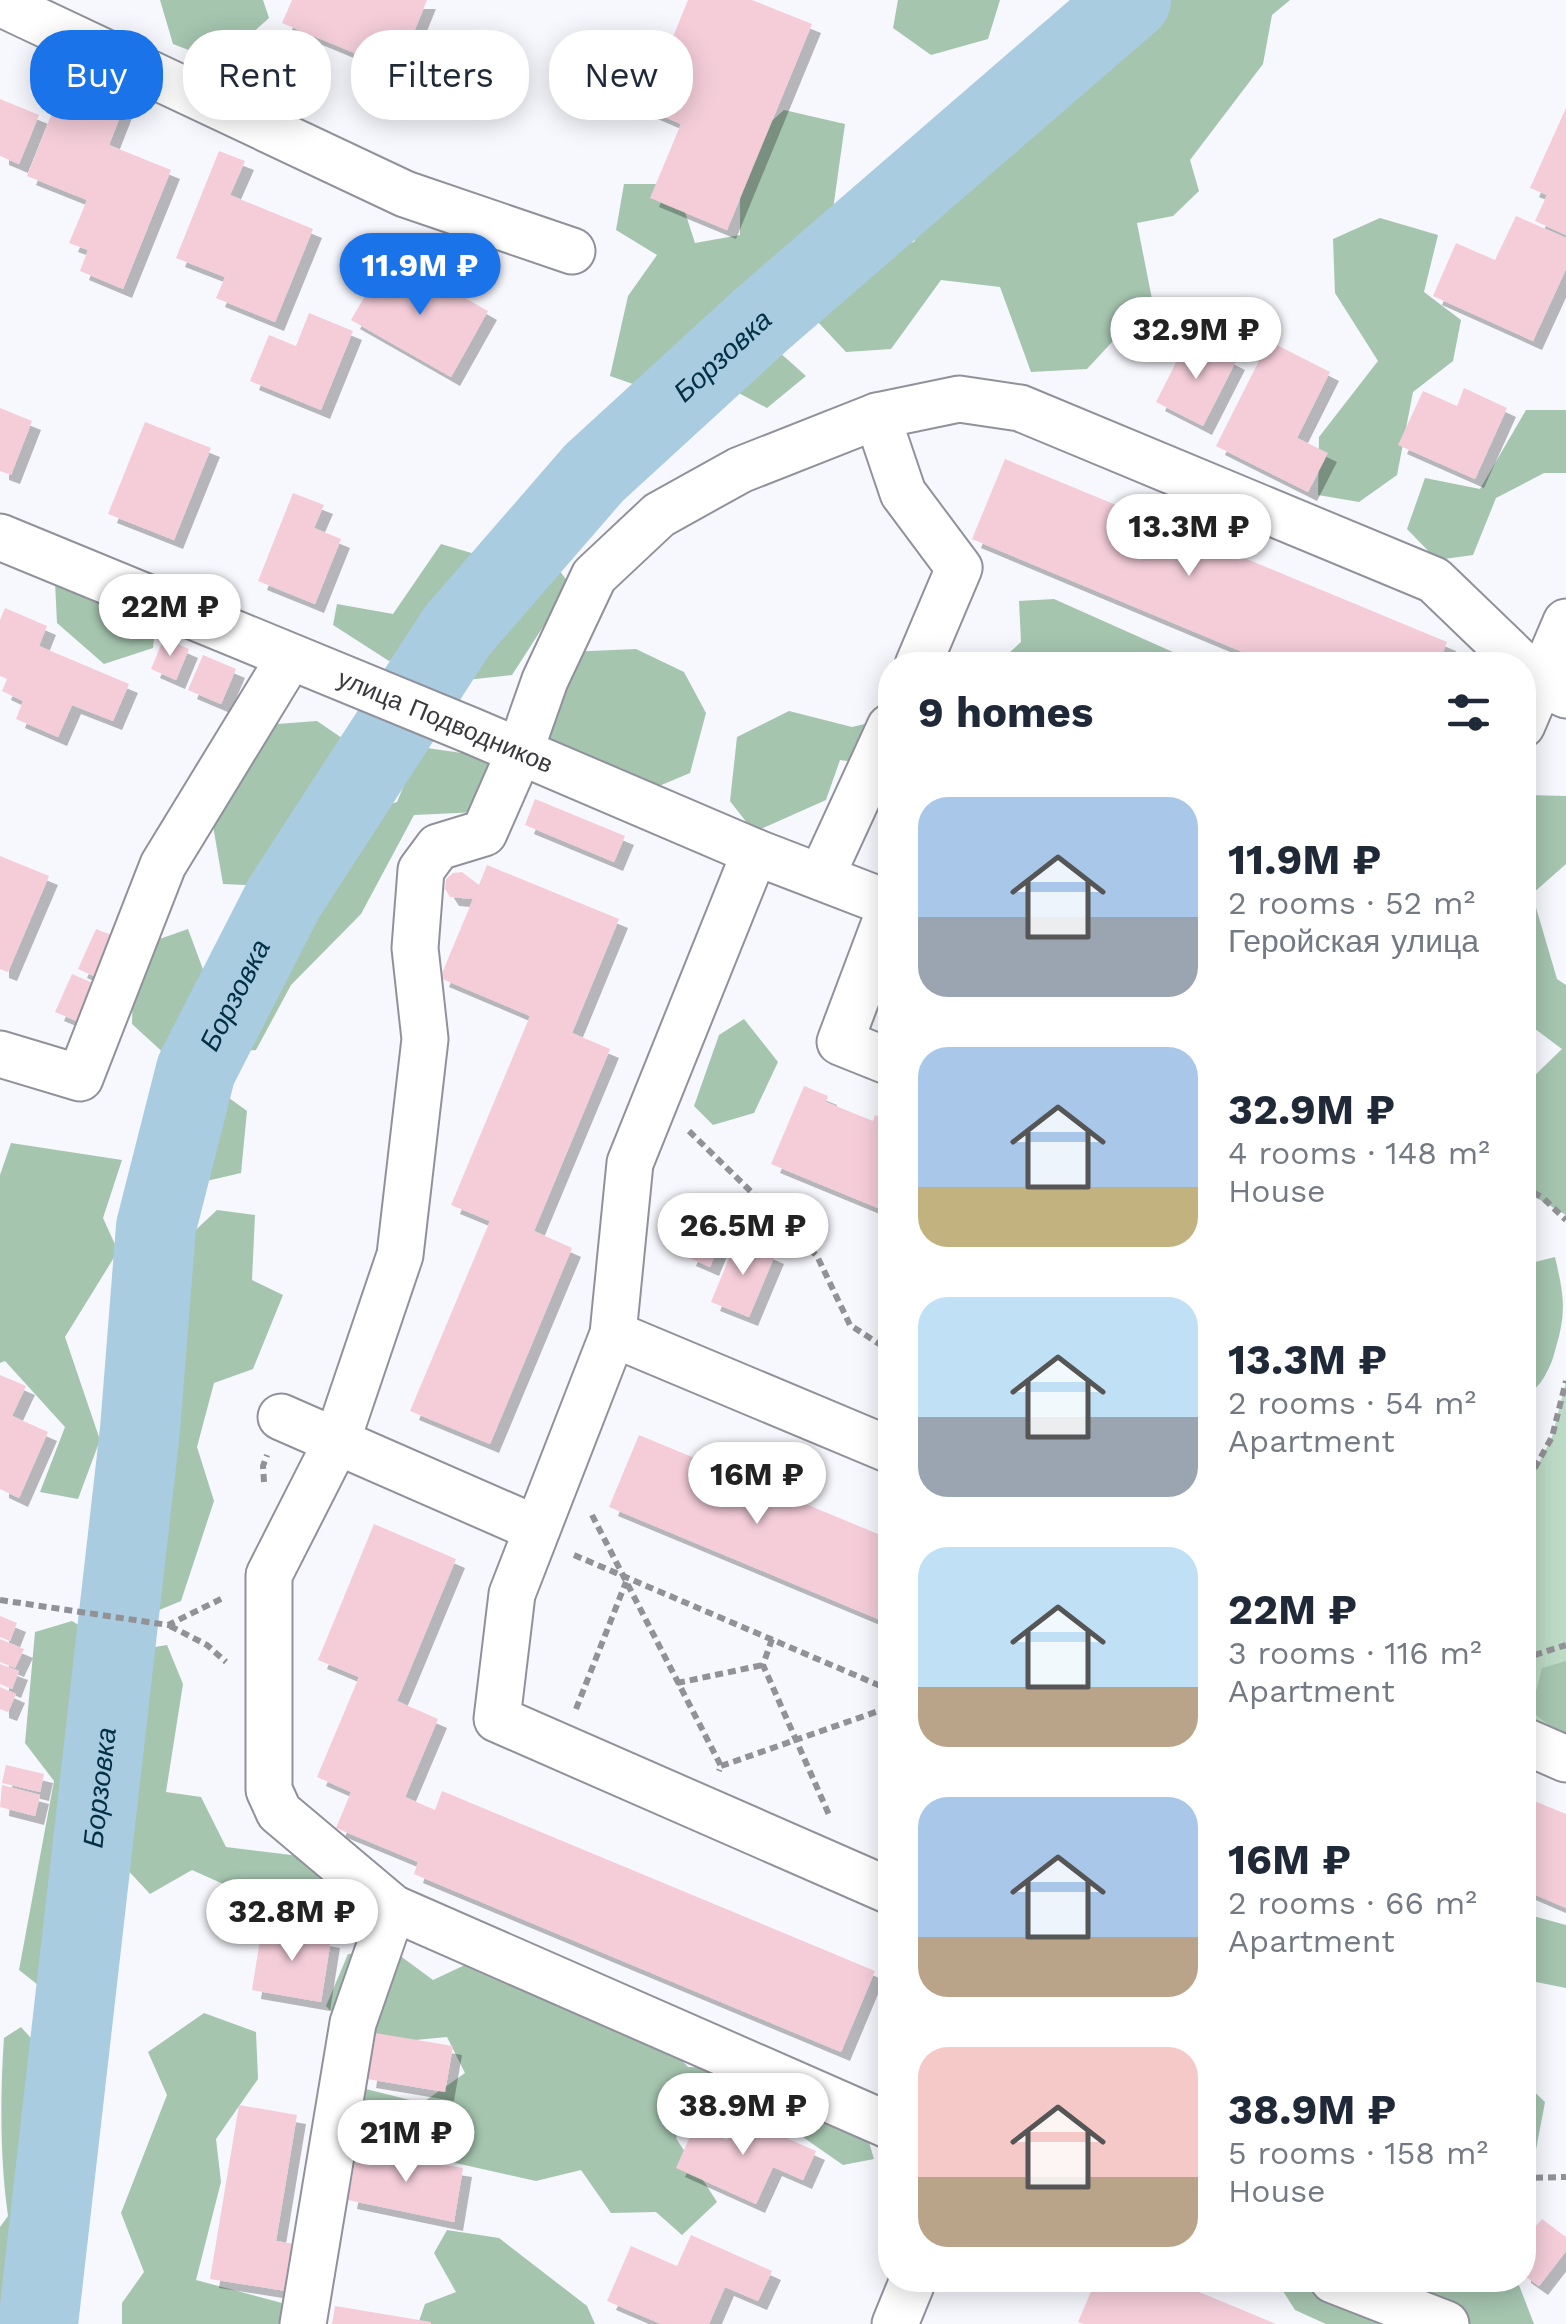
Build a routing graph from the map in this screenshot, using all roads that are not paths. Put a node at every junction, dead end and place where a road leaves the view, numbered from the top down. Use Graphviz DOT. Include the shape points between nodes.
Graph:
graph roads {
  1 [pos="0,3"];
  2 [pos="572,251"];
  3 [pos="877,416"];
  4 [pos="0,536"];
  5 [pos="1566,622"];
  6 [pos="923,652"];
  7 [pos="1513,652"];
  8 [pos="290,657"];
  9 [pos="1554,689"];
  10 [pos="1536,709"];
  11 [pos="520,752"];
  12 [pos="878,753"];
  13 [pos="755,852"];
  14 [pos="821,877"];
  15 [pos="878,901"];
  16 [pos="878,939"];
  17 [pos="0,1054"];
  18 [pos="878,1057"];
  19 [pos="613,1334"];
  20 [pos="281,1416"];
  21 [pos="337,1441"];
  22 [pos="878,1445"];
  23 [pos="537,1528"];
  24 [pos="1536,1746"];
  25 [pos="1566,1759"];
  26 [pos="874,1883"];
  27 [pos="393,1908"];
  28 [pos="878,2121"];
  29 [pos="909,2292"];
  30 [pos="1364,2292"];
  31 [pos="302,2324"];
  32 [pos="895,2324"];
  33 [pos="1446,2324"];
  1 -- 2 [label="street" via="405,194"];
  3 -- 6 [label="street" via="904,493 959,568"];
  3 -- 7 [label="street" via="959,400 1020,408 1434,580"];
  3 -- 11 [label="street" via="740,470 659,515 594,576"];
  4 -- 8 [label="street, улица Подводников"];
  5 -- 9 [label="street"];
  8 -- 11 [label="street, улица Подводников"];
  8 -- 17 [label="street" via="163,865 80,1078"];
  9 -- 10 [label="street"];
  11 -- 13 [label="street, улица Подводников"];
  11 -- 21 [label="street" via="484,833 438,846 421,870 415,948 424,1039 400,1255"];
  12 -- 14 [label="street"];
  13 -- 14 [label="street, улица Подводников"];
  13 -- 19 [label="street" via="630,1164"];
  14 -- 15 [label="street, улица Подводников"];
  16 -- 18 [label="street" via="840,1042"];
  19 -- 22 [label="street"];
  19 -- 23 [label="street"];
  20 -- 21 [label="street"];
  21 -- 23 [label="street"];
  21 -- 27 [label="street" via="270,1575 270,1790 279,1812"];
  23 -- 26 [label="street" via="512,1594 497,1719"];
  24 -- 25 [label="street"];
  27 -- 28 [label="street"];
  27 -- 31 [label="street" via="353,2023"];
  29 -- 32 [label="street"];
  30 -- 33 [label="street"];
}
